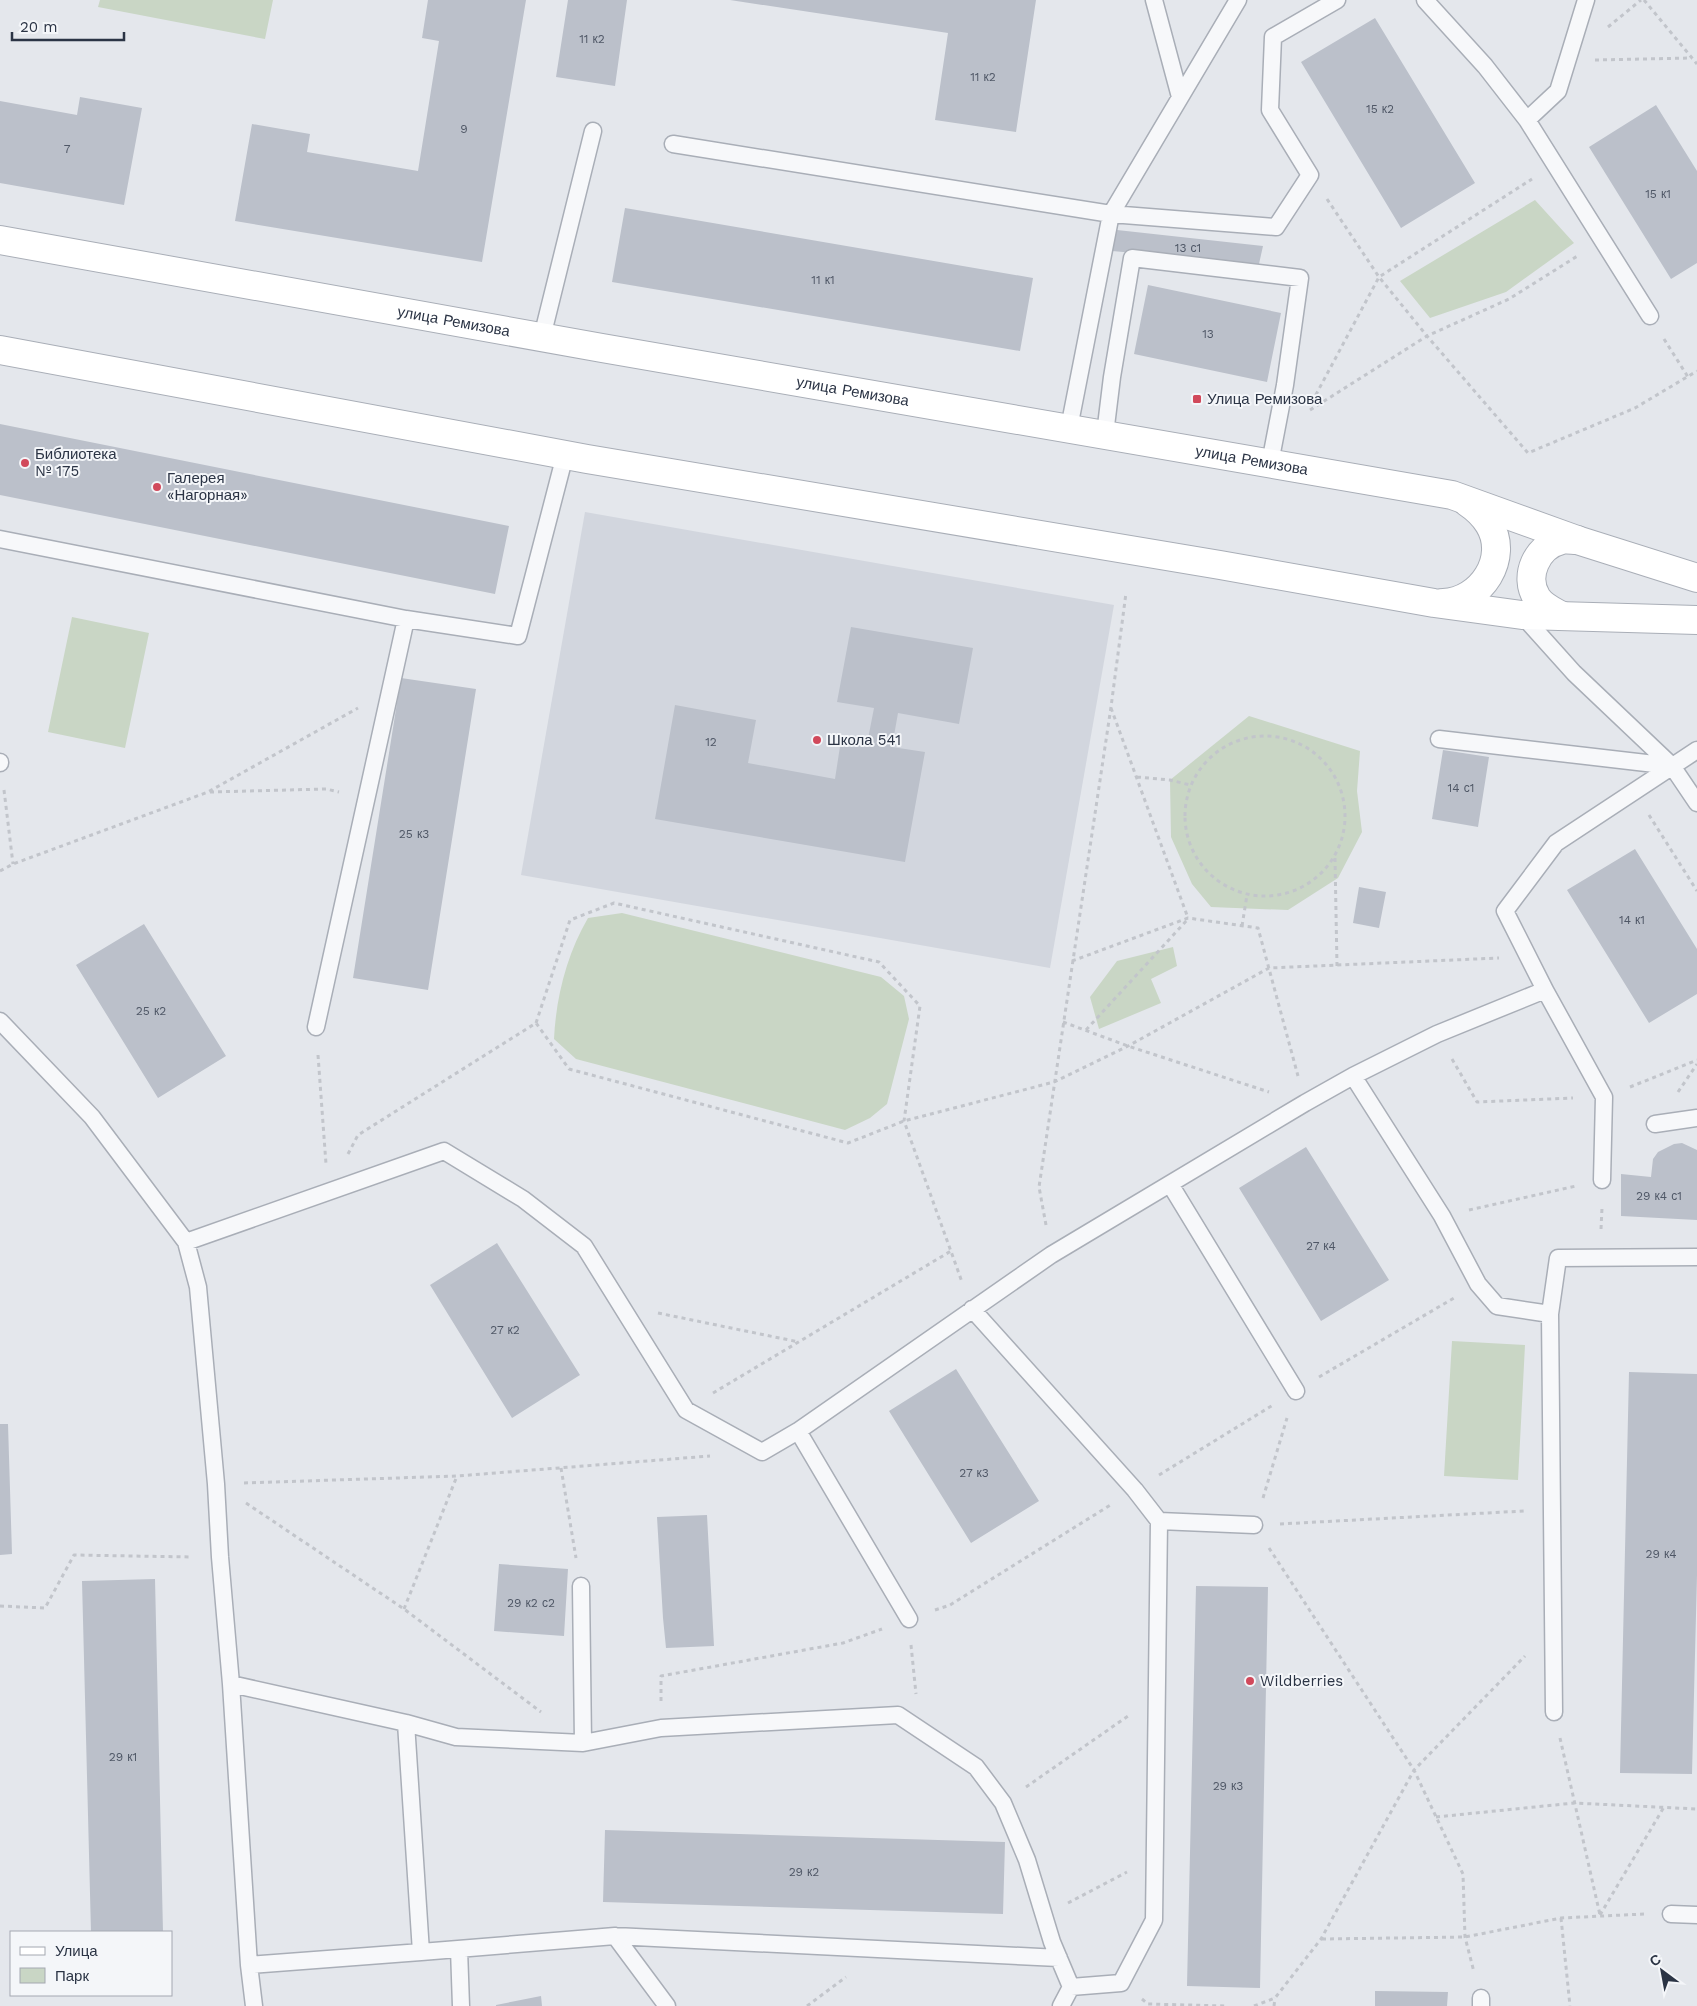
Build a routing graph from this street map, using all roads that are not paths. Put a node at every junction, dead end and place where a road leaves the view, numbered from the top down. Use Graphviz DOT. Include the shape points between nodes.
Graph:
graph roads {
  1 [pos="1154,0"];
  2 [pos="1238,0"];
  3 [pos="1337,0"];
  4 [pos="1425,0"];
  5 [pos="1586,0"];
  6 [pos="1180,97"];
  7 [pos="1527,120"];
  8 [pos="592,131"];
  9 [pos="673,144"];
  10 [pos="1111,214"];
  11 [pos="0,240"];
  12 [pos="1650,316"];
  13 [pos="542,337"];
  14 [pos="0,350"];
  15 [pos="1069,428"];
  16 [pos="1105,434"];
  17 [pos="566,455"];
  18 [pos="1270,463"];
  19 [pos="1452,495"];
  20 [pos="0,540"];
  21 [pos="1577,540"];
  22 [pos="1697,578"];
  23 [pos="1434,603"];
  24 [pos="1522,615"];
  25 [pos="1562,616"];
  26 [pos="406,619"];
  27 [pos="1697,620"];
  28 [pos="1439,739"];
  29 [pos="1697,750"];
  30 [pos="1672,766"];
  31 [pos="1697,803"];
  32 [pos="1545,990"];
  33 [pos="0,1021"];
  34 [pos="316,1027"];
  35 [pos="1353,1076"];
  36 [pos="1697,1118"];
  37 [pos="1655,1124"];
  38 [pos="1602,1180"];
  39 [pos="1170,1184"];
  40 [pos="186,1242"];
  41 [pos="1697,1257"];
  42 [pos="972,1308"];
  43 [pos="1550,1314"];
  44 [pos="1296,1391"];
  45 [pos="798,1431"];
  46 [pos="1159,1521"];
  47 [pos="1254,1525"];
  48 [pos="581,1586"];
  49 [pos="909,1620"];
  50 [pos="231,1684"];
  51 [pos="1554,1712"];
  52 [pos="406,1723"];
  53 [pos="582,1744"];
  54 [pos="1671,1914"];
  55 [pos="1697,1915"];
  56 [pos="615,1936"];
  57 [pos="459,1948"];
  58 [pos="421,1952"];
  59 [pos="1059,1958"];
  60 [pos="249,1965"];
  61 [pos="1070,1987"];
  62 [pos="254,2006"];
  63 [pos="461,2006"];
  64 [pos="667,2006"];
  65 [pos="1061,2006"];
  1 -- 6 [label="lane"];
  2 -- 6 [label="lane"];
  3 -- 10 [label="lane" via="1274,37 1270,110 1310,175 1276,227"];
  4 -- 7 [label="lane" via="1485,66"];
  5 -- 7 [label="lane" via="1558,91"];
  6 -- 10 [label="lane"];
  7 -- 12 [label="lane"];
  8 -- 13 [label="lane"];
  9 -- 10 [label="lane"];
  10 -- 15 [label="lane"];
  11 -- 13 [label="street, улица Ремизова"];
  13 -- 15 [label="street, улица Ремизова"];
  14 -- 17 [label="street"];
  15 -- 16 [label="street, улица Ремизова"];
  16 -- 18 [label="street, улица Ремизова"];
  16 -- 18 [label="lane" via="1132,258 1300,278"];
  17 -- 23 [label="street"];
  17 -- 26 [label="lane" via="518,636"];
  18 -- 19 [label="street, улица Ремизова"];
  19 -- 21 [label="street, улица Ремизова"];
  19 -- 23 [label="street" via="1481,512 1496,541 1496,558 1480,588 1467,598 1451,603"];
  20 -- 26 [label="lane"];
  21 -- 22 [label="street, улица Ремизова"];
  21 -- 25 [label="street" via="1562,540 1548,545 1532,570 1532,585 1537,598 1547,609"];
  23 -- 24 [label="street"];
  24 -- 25 [label="street"];
  24 -- 30 [label="lane" via="1574,673"];
  25 -- 27 [label="street"];
  26 -- 34 [label="lane"];
  28 -- 30 [label="lane"];
  29 -- 30 [label="lane"];
  30 -- 31 [label="lane"];
  30 -- 32 [label="lane" via="1556,843 1505,911"];
  32 -- 35 [label="lane" via="1437,1034"];
  32 -- 38 [label="lane" via="1604,1097"];
  33 -- 40 [label="lane" via="92,1117"];
  35 -- 39 [label="lane"];
  35 -- 43 [label="lane" via="1442,1216 1478,1284 1497,1306"];
  36 -- 37 [label="lane"];
  39 -- 42 [label="lane"];
  39 -- 44 [label="lane"];
  40 -- 45 [label="lane" via="444,1151 523,1199 584,1246 686,1410 762,1452"];
  40 -- 50 [label="lane" via="198,1287"];
  41 -- 43 [label="lane" via="1558,1258"];
  42 -- 45 [label="lane"];
  42 -- 46 [label="lane"];
  43 -- 51 [label="lane"];
  45 -- 49 [label="lane"];
  46 -- 47 [label="lane"];
  46 -- 61 [label="lane" via="1154,1920 1121,1983"];
  48 -- 53 [label="lane"];
  50 -- 52 [label="lane"];
  50 -- 60 [label="lane"];
  52 -- 53 [label="lane" via="456,1737"];
  52 -- 58 [label="lane"];
  53 -- 59 [label="lane" via="661,1728 898,1715 976,1767 1003,1803 1027,1860"];
  54 -- 55 [label="lane"];
  56 -- 57 [label="lane"];
  56 -- 59 [label="lane"];
  56 -- 64 [label="lane"];
  57 -- 58 [label="lane"];
  57 -- 63 [label="lane"];
  58 -- 60 [label="lane"];
  59 -- 61 [label="lane"];
  60 -- 62 [label="lane"];
  61 -- 65 [label="lane"];
}
